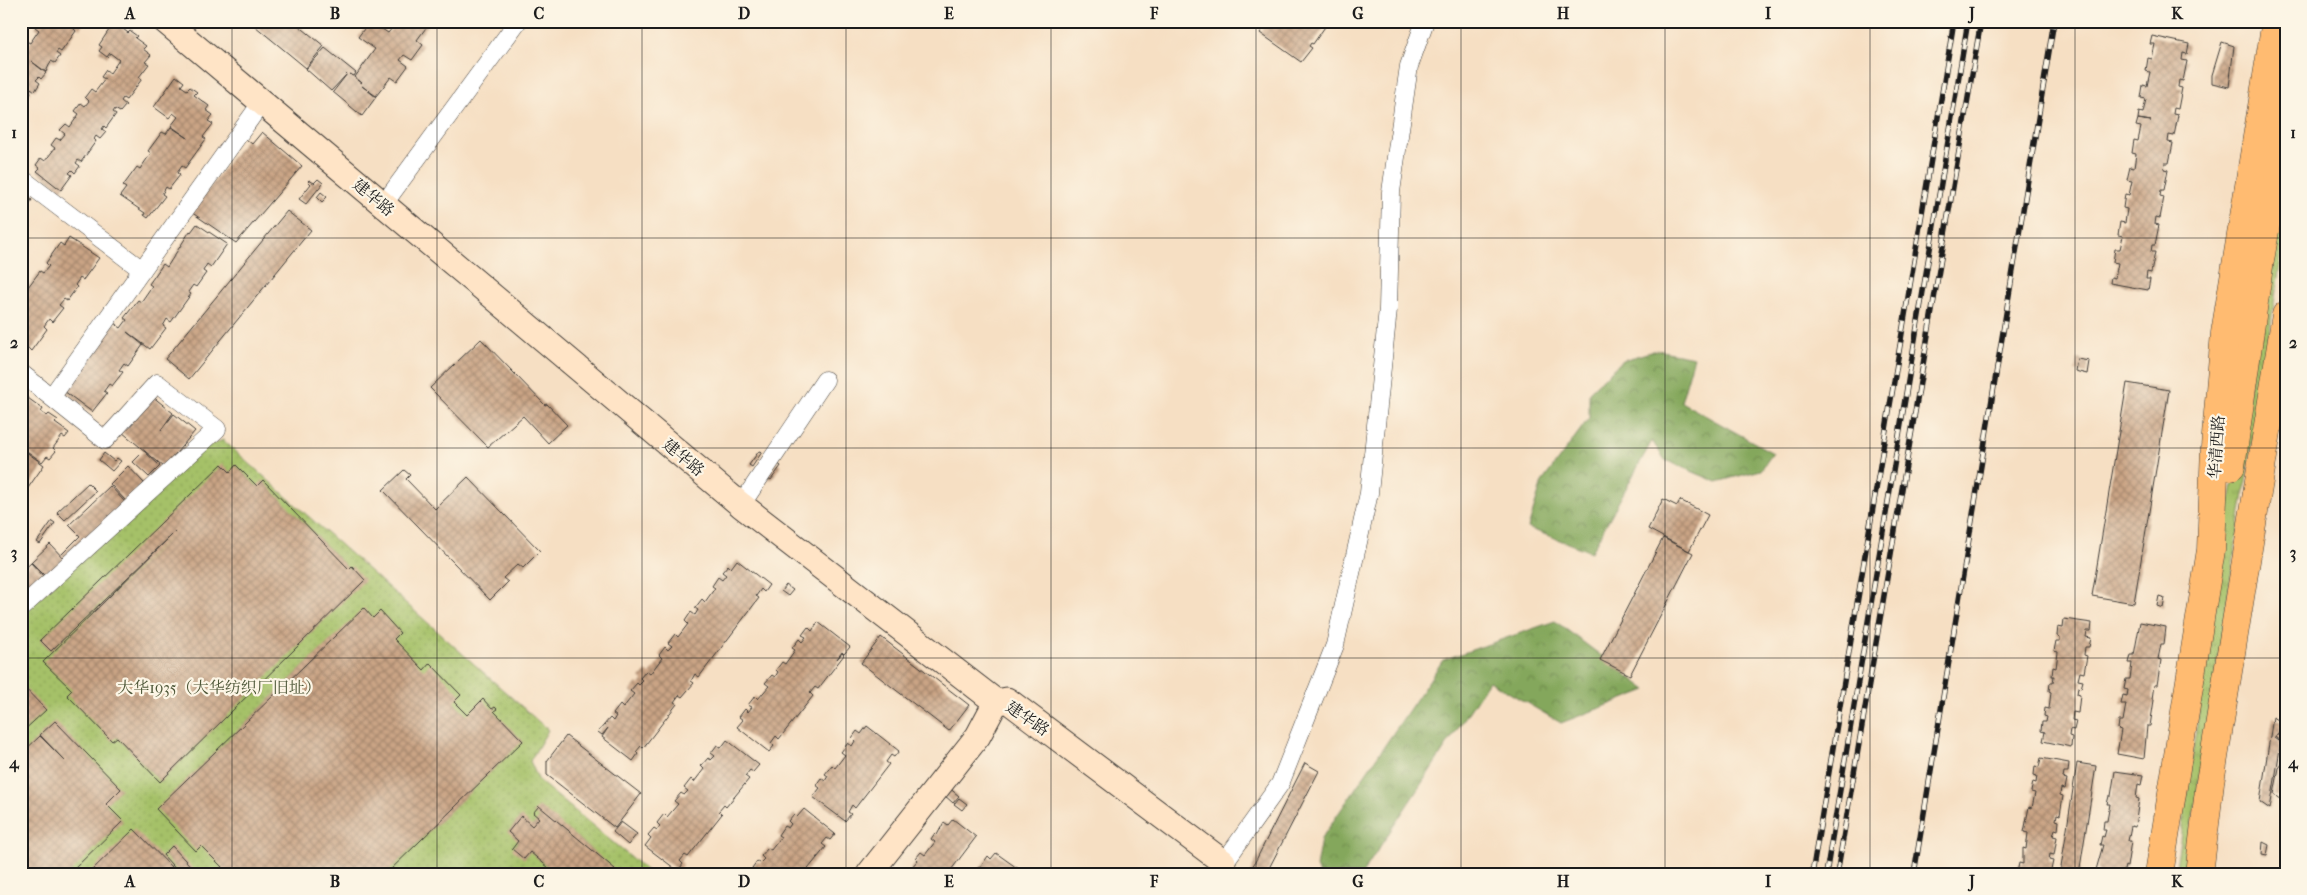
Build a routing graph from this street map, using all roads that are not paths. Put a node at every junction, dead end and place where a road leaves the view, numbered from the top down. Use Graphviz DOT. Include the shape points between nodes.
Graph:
graph roads {
  1 [pos="165,21"];
  2 [pos="518,21"];
  3 [pos="1425,21"];
  4 [pos="2276,21"];
  5 [pos="262,102"];
  6 [pos="2286,107"];
  7 [pos="21,178"];
  8 [pos="384,204"];
  9 [pos="142,270"];
  10 [pos="2286,315"];
  11 [pos="21,373"];
  12 [pos="825,380"];
  13 [pos="52,396"];
  14 [pos="741,505"];
  15 [pos="2211,550"];
  16 [pos="21,608"];
  17 [pos="996,702"];
  18 [pos="1219,868"];
  19 [pos="869,874"];
  20 [pos="2159,874"];
  21 [pos="2199,874"];
  1 -- 5 [label="street, 建华路"];
  2 -- 8 [label="street"];
  3 -- 18 [label="street" via="1409,66 1391,192 1388,309 1369,493 1335,645 1280,784"];
  4 -- 15 [label="main road, 华清西路" via="2225,332 2215,447"];
  5 -- 8 [label="street, 建华路"];
  5 -- 9 [label="street"];
  6 -- 15 [label="main road" via="2231,464"];
  7 -- 9 [label="street"];
  8 -- 14 [label="street, 建华路"];
  9 -- 13 [label="street"];
  10 -- 21 [label="main road" via="2210,782"];
  11 -- 13 [label="street"];
  12 -- 14 [label="street"];
  13 -- 16 [label="street" via="105,440 157,383 217,429"];
  14 -- 17 [label="street, 建华路"];
  15 -- 20 [label="main road, 华清西路"];
  17 -- 18 [label="street, 建华路" via="1007,700"];
  17 -- 19 [label="street" via="978,736"];
}
